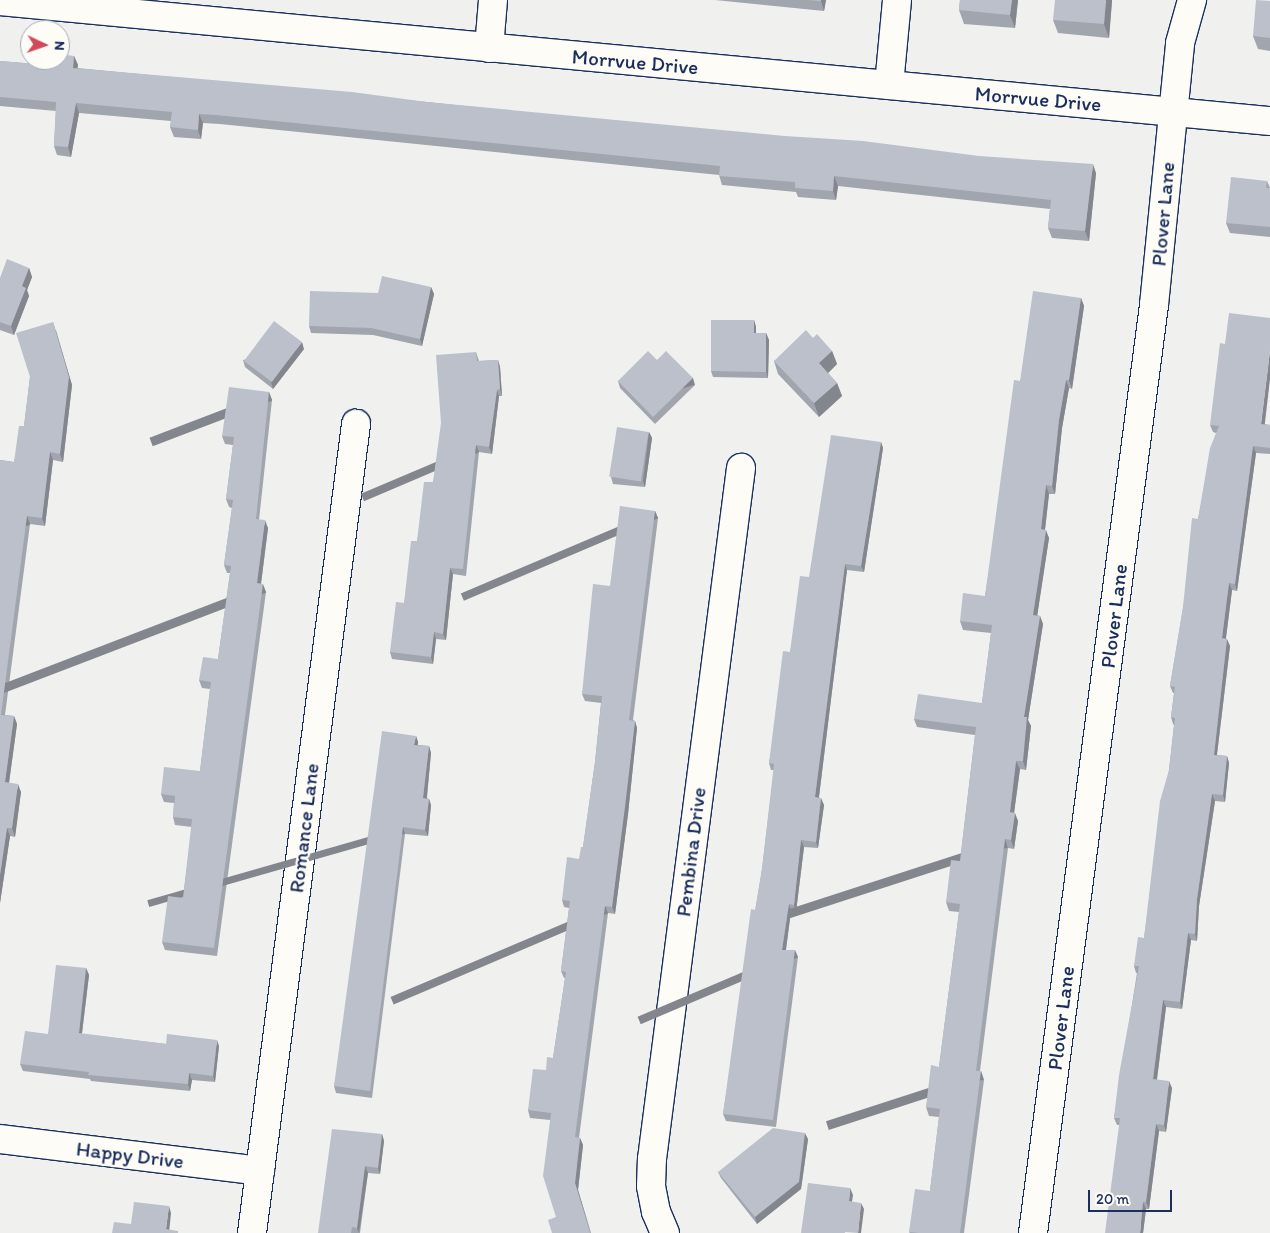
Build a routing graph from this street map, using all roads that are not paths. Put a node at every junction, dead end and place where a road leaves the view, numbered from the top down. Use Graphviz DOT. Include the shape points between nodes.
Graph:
graph roads {
  1 [pos="493,0"];
  2 [pos="897,0"];
  3 [pos="1192,0"];
  4 [pos="0,1"];
  5 [pos="489,48"];
  6 [pos="889,85"];
  7 [pos="1173,112"];
  8 [pos="1270,121"];
  9 [pos="356,424"];
  10 [pos="741,468"];
  11 [pos="0,1139"];
  12 [pos="260,1171"];
  13 [pos="252,1233"];
  14 [pos="665,1233"];
  15 [pos="1034,1233"];
  1 -- 5 [label="street"];
  2 -- 6 [label="street"];
  3 -- 7 [label="street, Plover Lane" via="1180,43"];
  4 -- 5 [label="street, Morrvue Drive"];
  5 -- 6 [label="street, Morrvue Drive"];
  6 -- 7 [label="street, Morrvue Drive"];
  7 -- 8 [label="street, Morrvue Drive"];
  7 -- 15 [label="street, Plover Lane" via="1154,305"];
  9 -- 12 [label="street, Romance Lane"];
  10 -- 14 [label="street, Pembina Drive" via="652,1159 651,1186 656,1212"];
  11 -- 12 [label="street, Happy Drive"];
  12 -- 13 [label="street, Romance Lane"];
}
